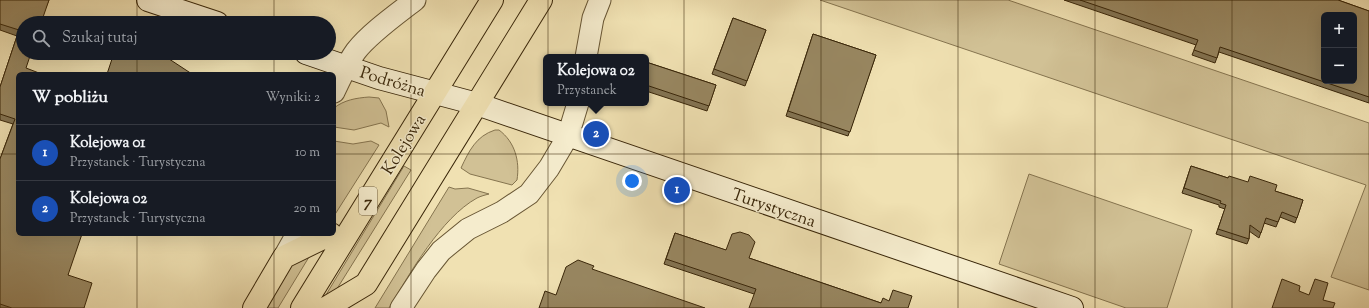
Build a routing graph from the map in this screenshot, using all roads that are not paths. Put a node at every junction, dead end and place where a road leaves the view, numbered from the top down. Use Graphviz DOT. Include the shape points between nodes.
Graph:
graph roads {
  1 [pos="148,0"];
  2 [pos="415,0"];
  3 [pos="492,0"];
  4 [pos="541,0"];
  5 [pos="600,0"];
  6 [pos="196,16"];
  7 [pos="587,54"];
  8 [pos="328,60"];
  9 [pos="346,66"];
  10 [pos="336,88"];
  11 [pos="434,94"];
  12 [pos="477,104"];
  13 [pos="577,106"];
  14 [pos="568,136"];
  15 [pos="354,222"];
  16 [pos="336,231"];
  17 [pos="296,236"];
  18 [pos="327,236"];
  19 [pos="284,257"];
  20 [pos="254,308"];
  21 [pos="302,308"];
  22 [pos="326,308"];
  23 [pos="400,308"];
  24 [pos="1072,308"];
  1 -- 6 [label="street"];
  2 -- 9 [label="street" via="365,41"];
  3 -- 11 [label="highway, Kolejowa / 7"];
  4 -- 12 [label="highway"];
  5 -- 7 [label="street"];
  8 -- 9 [label="street, Podróżna"];
  9 -- 10 [label="street"];
  9 -- 11 [label="street, Podróżna"];
  11 -- 12 [label="street, Podróżna"];
  11 -- 15 [label="highway, Kolejowa / 7"];
  12 -- 14 [label="street, Turystyczna"];
  12 -- 22 [label="highway" via="366,284"];
  13 -- 14 [label="street"];
  14 -- 23 [label="street" via="550,168 529,194 502,212 468,229 442,251"];
  14 -- 24 [label="street, Turystyczna"];
  15 -- 16 [label="highway"];
  15 -- 21 [label="highway, Kolejowa / 7"];
  17 -- 19 [label="street"];
  18 -- 19 [label="highway"];
  19 -- 20 [label="highway"];
}
